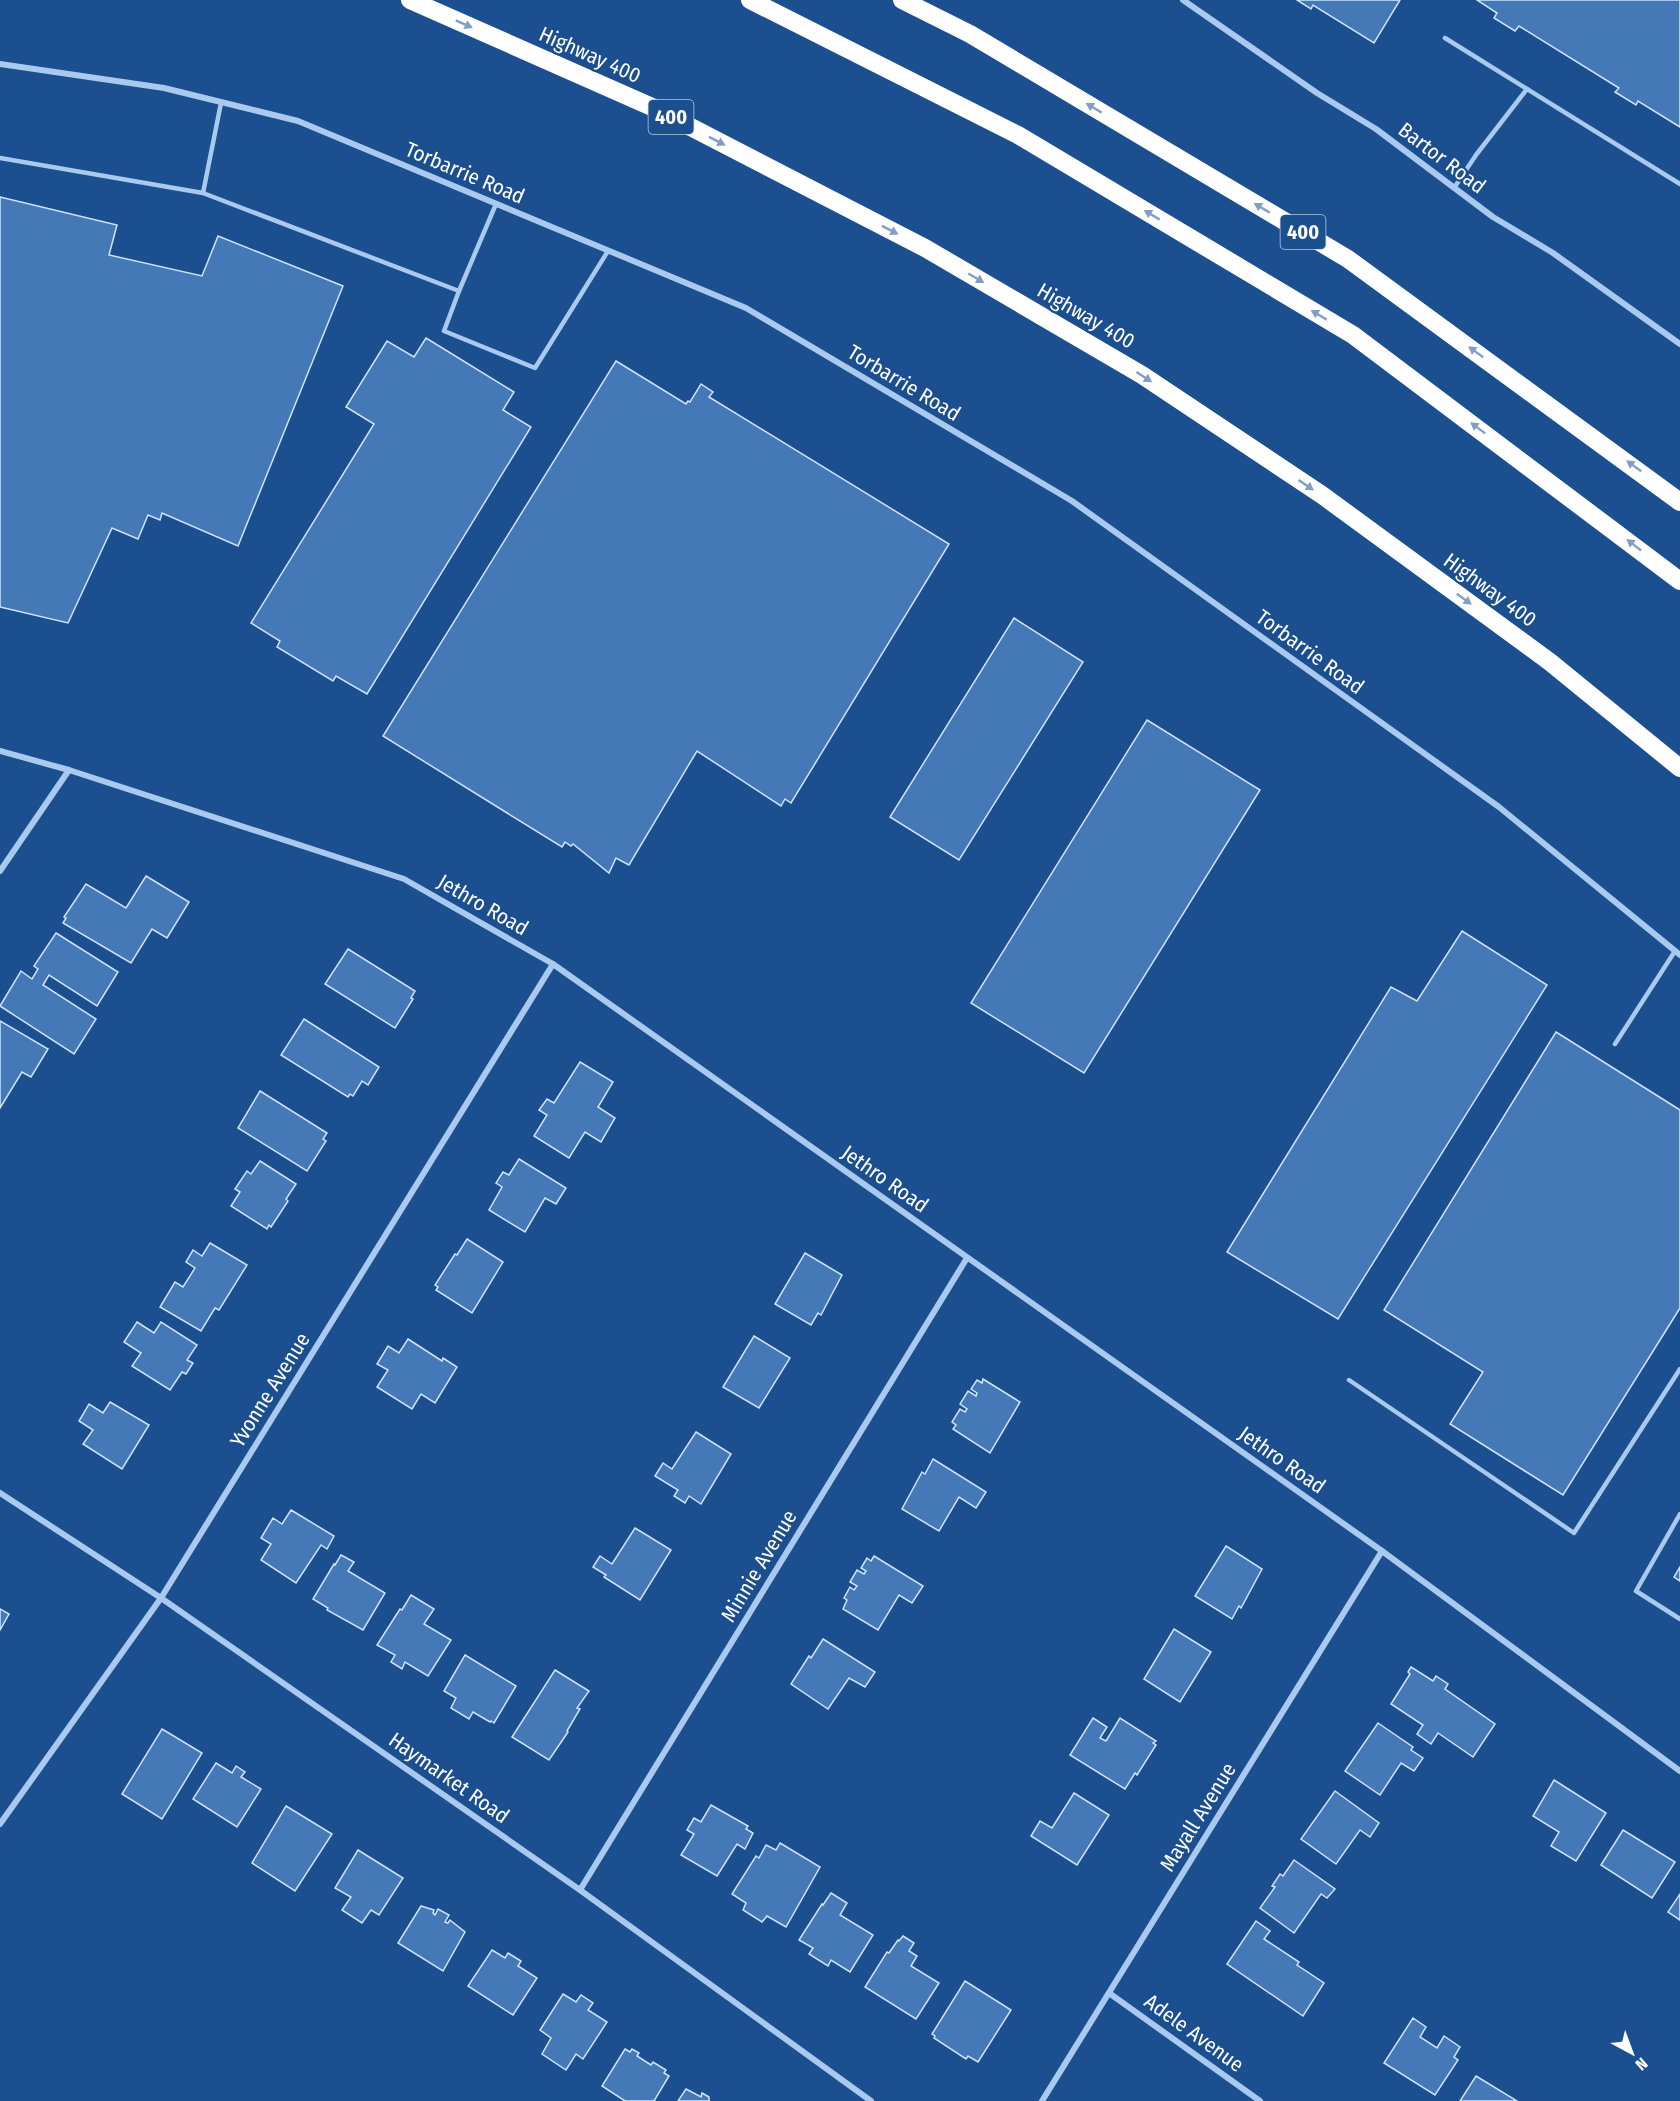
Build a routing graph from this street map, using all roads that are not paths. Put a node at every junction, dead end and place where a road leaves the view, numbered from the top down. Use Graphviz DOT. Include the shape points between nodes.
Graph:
graph roads {
  1 [pos="410,0"];
  2 [pos="750,0"];
  3 [pos="902,0"];
  4 [pos="1183,0"];
  5 [pos="1445,38"];
  6 [pos="0,64"];
  7 [pos="1527,89"];
  8 [pos="221,103"];
  9 [pos="0,158"];
  10 [pos="1680,184"];
  11 [pos="1454,188"];
  12 [pos="203,193"];
  13 [pos="496,204"];
  14 [pos="608,251"];
  15 [pos="459,291"];
  16 [pos="1680,344"];
  17 [pos="1680,502"];
  18 [pos="1680,581"];
  19 [pos="0,751"];
  20 [pos="1680,768"];
  21 [pos="69,770"];
  22 [pos="0,871"];
  23 [pos="1678,953"];
  24 [pos="553,964"];
  25 [pos="1615,1044"];
  26 [pos="967,1258"];
  27 [pos="1680,1369"];
  28 [pos="1349,1380"];
  29 [pos="0,1493"];
  30 [pos="1680,1514"];
  31 [pos="1382,1551"];
  32 [pos="162,1598"];
  33 [pos="1680,1619"];
  34 [pos="1680,1771"];
  35 [pos="0,1824"];
  36 [pos="580,1890"];
  37 [pos="1109,1993"];
  38 [pos="871,2101"];
  39 [pos="1042,2101"];
  40 [pos="1260,2101"];
  1 -- 20 [label="highway, Highway 400 / 400, one-way" via="652,107 925,248 1142,375 1322,495 1550,662"];
  18 -- 2 [label="highway, one-way" via="1353,335 1018,135"];
  17 -- 3 [label="highway, 400, one-way" via="1348,259 970,34"];
  4 -- 11 [label="street, Bartor Road" via="1376,129"];
  5 -- 7 [label="lane"];
  6 -- 8 [label="street, Torbarrie Road" via="164,88"];
  7 -- 10 [label="lane"];
  7 -- 11 [label="lane"];
  8 -- 12 [label="lane"];
  8 -- 13 [label="street, Torbarrie Road" via="298,122"];
  9 -- 12 [label="lane"];
  11 -- 16 [label="street, Bartor Road"];
  12 -- 15 [label="lane"];
  13 -- 14 [label="street, Torbarrie Road"];
  13 -- 15 [label="lane"];
  14 -- 15 [label="lane" via="535,368 444,331"];
  14 -- 23 [label="street, Torbarrie Road" via="746,309 1072,501 1500,807"];
  19 -- 21 [label="street, Jethro Road"];
  21 -- 22 [label="street"];
  21 -- 24 [label="street, Jethro Road" via="404,879"];
  23 -- 25 [label="lane"];
  24 -- 26 [label="street, Jethro Road"];
  24 -- 32 [label="street, Yvonne Avenue"];
  26 -- 31 [label="street, Jethro Road"];
  26 -- 36 [label="street, Minnie Avenue"];
  27 -- 28 [label="lane" via="1574,1533"];
  29 -- 32 [label="street, Haymarket Road"];
  30 -- 33 [label="lane" via="1636,1591"];
  31 -- 34 [label="street, Jethro Road"];
  31 -- 37 [label="street, Mayall Avenue"];
  32 -- 35 [label="street, Yvonne Avenue"];
  32 -- 36 [label="street, Haymarket Road"];
  36 -- 38 [label="street, Haymarket Road"];
  37 -- 39 [label="street, Mayall Avenue"];
  37 -- 40 [label="street, Adele Avenue"];
}
